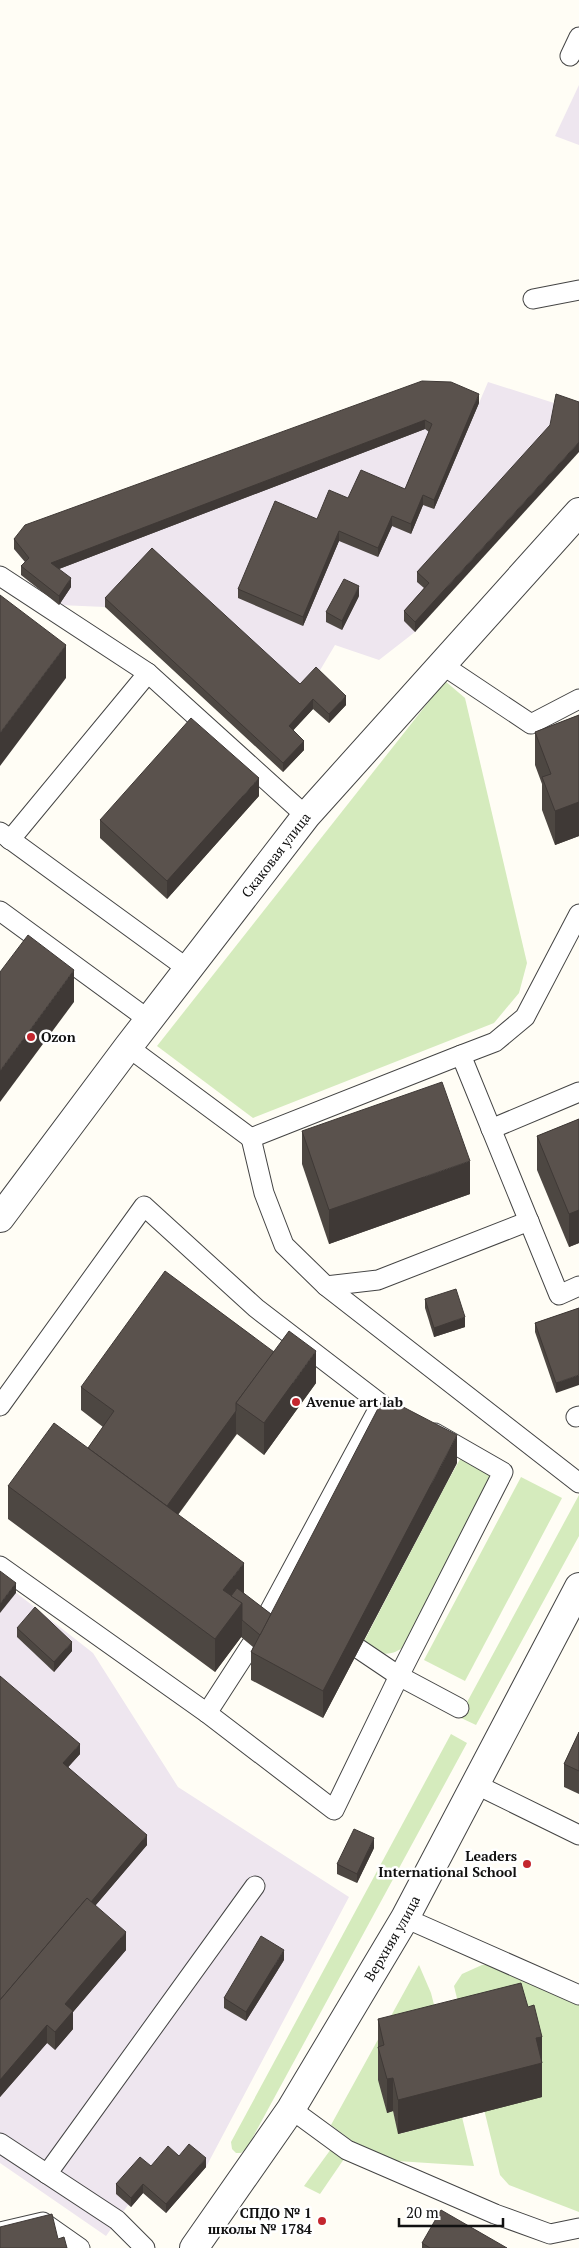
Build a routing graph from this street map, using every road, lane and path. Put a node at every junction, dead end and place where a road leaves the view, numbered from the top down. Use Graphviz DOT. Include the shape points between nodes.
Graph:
graph roads {
  1 [pos="579,37"];
  2 [pos="570,56"];
  3 [pos="579,290"];
  4 [pos="534,298"];
  5 [pos="579,512"];
  6 [pos="0,576"];
  7 [pos="441,664"];
  8 [pos="148,673"];
  9 [pos="579,699"];
  10 [pos="306,816"];
  11 [pos="5,836"];
  12 [pos="0,911"];
  13 [pos="579,914"];
  14 [pos="188,969"];
  15 [pos="149,1020"];
  16 [pos="128,1046"];
  17 [pos="460,1055"];
  18 [pos="579,1092"];
  19 [pos="491,1129"];
  20 [pos="251,1138"];
  21 [pos="0,1218"];
  22 [pos="529,1221"];
  23 [pos="326,1286"];
  24 [pos="579,1286"];
  25 [pos="381,1404"];
  26 [pos="0,1406"];
  27 [pos="399,1413"];
  28 [pos="416,1423"];
  29 [pos="579,1484"];
  30 [pos="0,1566"];
  31 [pos="579,1588"];
  32 [pos="262,1625"];
  33 [pos="252,1645"];
  34 [pos="359,1650"];
  35 [pos="399,1676"];
  36 [pos="459,1708"];
  37 [pos="207,1713"];
  38 [pos="475,1784"];
  39 [pos="579,1835"];
  40 [pos="256,1886"];
  41 [pos="405,1918"];
  42 [pos="579,1995"];
  43 [pos="291,2108"];
  44 [pos="0,2143"];
  45 [pos="47,2174"];
  46 [pos="579,2228"];
  47 [pos="0,2232"];
  48 [pos="546,2241"];
  49 [pos="80,2248"];
  50 [pos="145,2248"];
  51 [pos="194,2248"];
  1 -- 2 [label="lane"];
  3 -- 4 [label="lane"];
  5 -- 7 [label="street, Скаковая улица"];
  6 -- 8 [label="lane"];
  7 -- 9 [label="lane" via="531,724"];
  7 -- 10 [label="street, Скаковая улица"];
  8 -- 10 [label="lane"];
  8 -- 11 [label="lane"];
  10 -- 14 [label="street, Скаковая улица"];
  11 -- 14 [label="lane"];
  12 -- 15 [label="lane"];
  13 -- 17 [label="lane" via="525,1018 495,1042"];
  14 -- 15 [label="street, Скаковая улица"];
  15 -- 16 [label="street, Скаковая улица"];
  16 -- 20 [label="lane"];
  16 -- 21 [label="street, Скаковая улица"];
  17 -- 19 [label="lane"];
  17 -- 20 [label="lane"];
  18 -- 19 [label="lane"];
  19 -- 22 [label="lane"];
  20 -- 23 [label="lane" via="264,1193 284,1245"];
  22 -- 23 [label="lane" via="378,1280"];
  22 -- 24 [label="lane" via="558,1295"];
  23 -- 29 [label="lane"];
  25 -- 26 [label="lane" via="256,1308 144,1206"];
  25 -- 27 [label="lane"];
  25 -- 32 [label="lane"];
  28 -- 35 [label="lane" via="503,1472"];
  30 -- 37 [label="lane"];
  31 -- 38 [label="street, Верхняя улица"];
  33 -- 37 [label="lane"];
  34 -- 35 [label="lane"];
  35 -- 36 [label="lane"];
  35 -- 37 [label="lane" via="334,1810"];
  38 -- 39 [label="lane"];
  38 -- 41 [label="street, Верхняя улица"];
  40 -- 45 [label="lane"];
  41 -- 42 [label="lane"];
  41 -- 43 [label="street, Верхняя улица"];
  43 -- 48 [label="lane" via="347,2150 495,2214"];
  43 -- 51 [label="street, Верхняя улица"];
  44 -- 45 [label="lane"];
  45 -- 50 [label="lane" via="117,2220"];
  46 -- 48 [label="lane"];
  47 -- 49 [label="lane" via="43,2222"];
}
